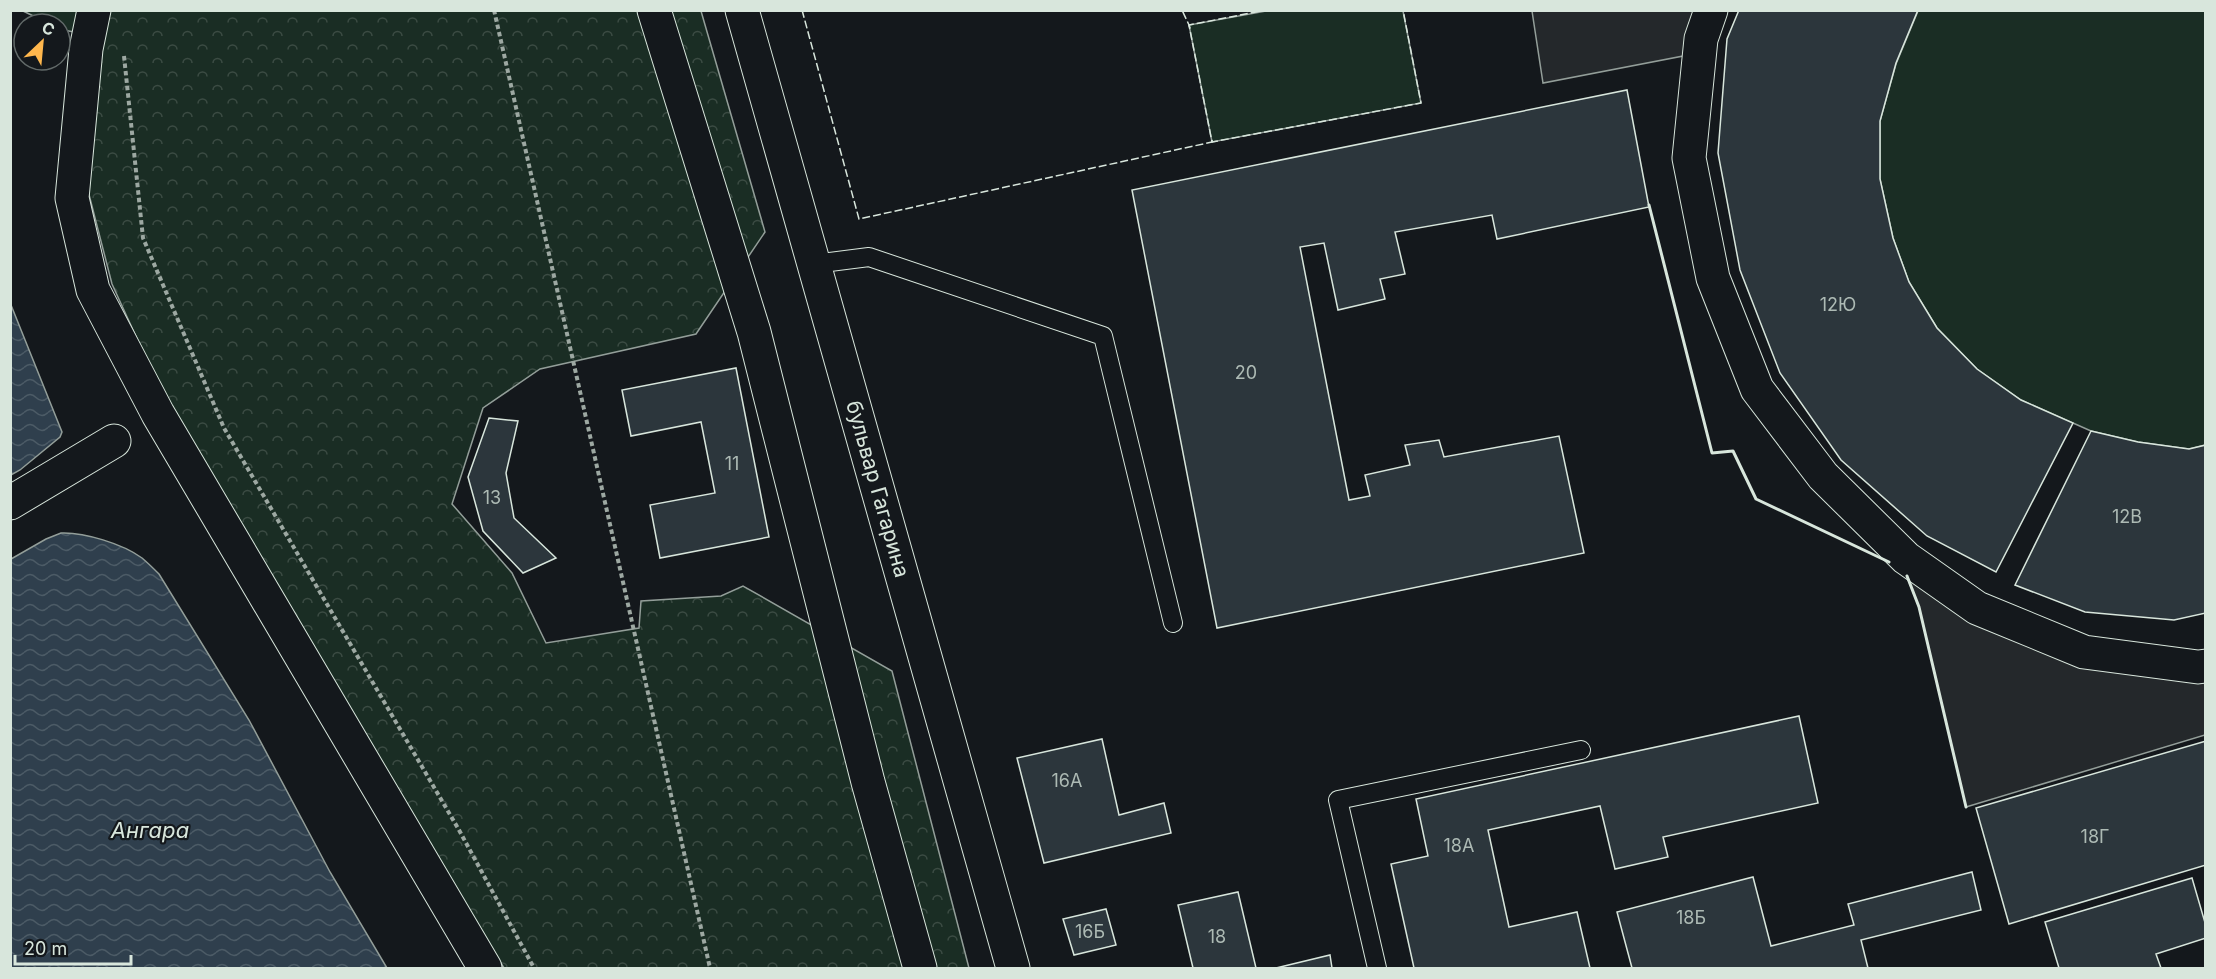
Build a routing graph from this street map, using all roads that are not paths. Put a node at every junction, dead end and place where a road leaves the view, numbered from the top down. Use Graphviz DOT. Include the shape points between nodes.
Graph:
graph roads {
  1 [pos="94,10"];
  2 [pos="654,10"];
  3 [pos="742,10"];
  4 [pos="1711,10"];
  5 [pos="814,264"];
  6 [pos="114,441"];
  7 [pos="14,502"];
  8 [pos="1173,623"];
  9 [pos="2205,666"];
  10 [pos="1581,750"];
  11 [pos="485,969"];
  12 [pos="920,969"];
  13 [pos="1013,969"];
  14 [pos="1377,969"];
  1 -- 11 [label="street" via="86,49 72,198 93,290 158,414"];
  2 -- 12 [label="street" via="754,332 865,770"];
  3 -- 5 [label="street, бульвар Гагарина"];
  4 -- 9 [label="street" via="1701,39 1689,158 1713,278 1756,389 1823,476 1906,558 1977,608 2084,652"];
  5 -- 8 [label="lane" via="869,257 1103,336"];
  5 -- 13 [label="street, бульвар Гагарина"];
  6 -- 7 [label="street"];
  10 -- 14 [label="lane" via="1338,800"];
}
